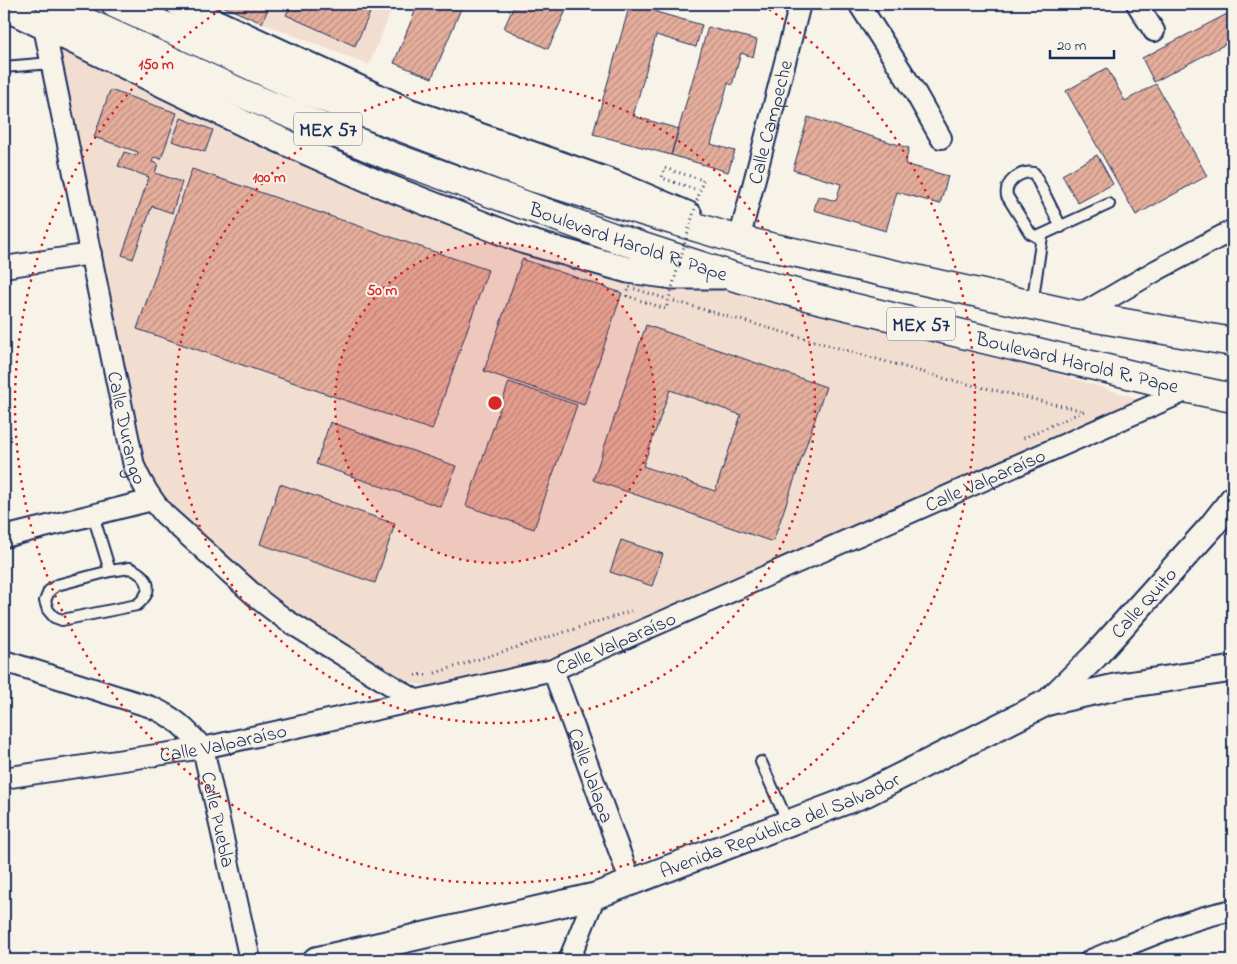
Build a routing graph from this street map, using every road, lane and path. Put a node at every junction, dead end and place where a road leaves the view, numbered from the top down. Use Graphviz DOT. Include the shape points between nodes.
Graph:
graph roads {
  1 [pos="116,4"];
  2 [pos="179,4"];
  3 [pos="800,4"];
  4 [pos="859,4"];
  5 [pos="1137,4"];
  6 [pos="4,8"];
  7 [pos="48,15"];
  8 [pos="1154,31"];
  9 [pos="51,63"];
  10 [pos="4,67"];
  11 [pos="941,138"];
  12 [pos="696,190"];
  13 [pos="1108,204"];
  14 [pos="1061,228"];
  15 [pos="1233,230"];
  16 [pos="1042,236"];
  17 [pos="738,240"];
  18 [pos="91,254"];
  19 [pos="4,267"];
  20 [pos="735,277"];
  21 [pos="1032,305"];
  22 [pos="1080,315"];
  23 [pos="1233,342"];
  24 [pos="1190,389"];
  25 [pos="1233,398"];
  26 [pos="1020,439"];
  27 [pos="1233,499"];
  28 [pos="152,500"];
  29 [pos="93,514"];
  30 [pos="4,536"];
  31 [pos="110,571"];
  32 [pos="638,609"];
  33 [pos="4,662"];
  34 [pos="553,670"];
  35 [pos="1233,670"];
  36 [pos="411,675"];
  37 [pos="415,700"];
  38 [pos="1048,702"];
  39 [pos="203,748"];
  40 [pos="761,762"];
  41 [pos="4,778"];
  42 [pos="788,823"];
  43 [pos="631,883"];
  44 [pos="595,896"];
  45 [pos="1233,910"];
  46 [pos="250,960"];
  47 [pos="316,960"];
  48 [pos="570,960"];
  49 [pos="1091,960"];
  1 -- 17 [label="highway, Boulevard Harold R. Pape / MEX 57" via="310,92 535,178"];
  2 -- 17 [label="street" via="408,111 616,184 682,211"];
  3 -- 17 [label="street, Calle Campeche"];
  4 -- 11 [label="street"];
  5 -- 8 [label="street"];
  6 -- 7 [label="street"];
  7 -- 9 [label="street, Calle Durango"];
  7 -- 20 [label="highway, Boulevard Harold R. Pape / MEX 57" via="82,20 390,156 612,237"];
  7 -- 20 [label="street" via="249,126 377,183 525,241 628,270 673,276"];
  9 -- 10 [label="lane"];
  9 -- 18 [label="street, Calle Durango"];
  12 -- 26 [label="path, bridge" via="662,178 664,168 703,180 666,309 627,296 629,287 664,298 950,380 1084,410"];
  13 -- 14 [label="lane"];
  14 -- 16 [label="lane"];
  14 -- 16 [label="lane" via="1034,173 1026,172 1009,182 1007,196 1030,233"];
  15 -- 22 [label="street"];
  16 -- 21 [label="lane"];
  17 -- 21 [label="highway, Boulevard Harold R. Pape / MEX 57"];
  18 -- 19 [label="street"];
  18 -- 28 [label="street, Calle Durango" via="134,466"];
  20 -- 24 [label="highway, Boulevard Harold R. Pape / MEX 57"];
  21 -- 22 [label="highway, Boulevard Harold R. Pape / MEX 57"];
  22 -- 23 [label="highway, Boulevard Harold R. Pape / MEX 57"];
  24 -- 25 [label="highway, Boulevard Harold R. Pape / MEX 57"];
  24 -- 34 [label="street, Calle Valparaíso"];
  27 -- 38 [label="street, Calle Quito" via="1095,656"];
  28 -- 29 [label="street"];
  28 -- 37 [label="street, Calle Durango" via="260,601"];
  29 -- 30 [label="street"];
  29 -- 31 [label="lane"];
  31 -- 31 [label="lane" via="130,568 139,572 147,584 144,599 137,605 62,620 48,610 45,602 49,591 57,585"];
  32 -- 36 [label="path" via="430,675"];
  33 -- 39 [label="street, Calle Puebla" via="151,706 185,727"];
  34 -- 37 [label="street, Calle Valparaíso"];
  34 -- 43 [label="street, Calle Jalapa"];
  35 -- 38 [label="street, Avenida República del Salvador" via="1120,686"];
  37 -- 39 [label="street, Calle Valparaíso"];
  38 -- 42 [label="street, Avenida República del Salvador" via="865,794"];
  39 -- 41 [label="street, Calle Valparaíso"];
  39 -- 46 [label="street, Calle Puebla"];
  40 -- 42 [label="lane"];
  42 -- 43 [label="street, Avenida República del Salvador"];
  43 -- 44 [label="street, Avenida República del Salvador"];
  44 -- 47 [label="street, Avenida República del Salvador"];
  44 -- 48 [label="street"];
  45 -- 49 [label="street" via="1181,924"];
}
